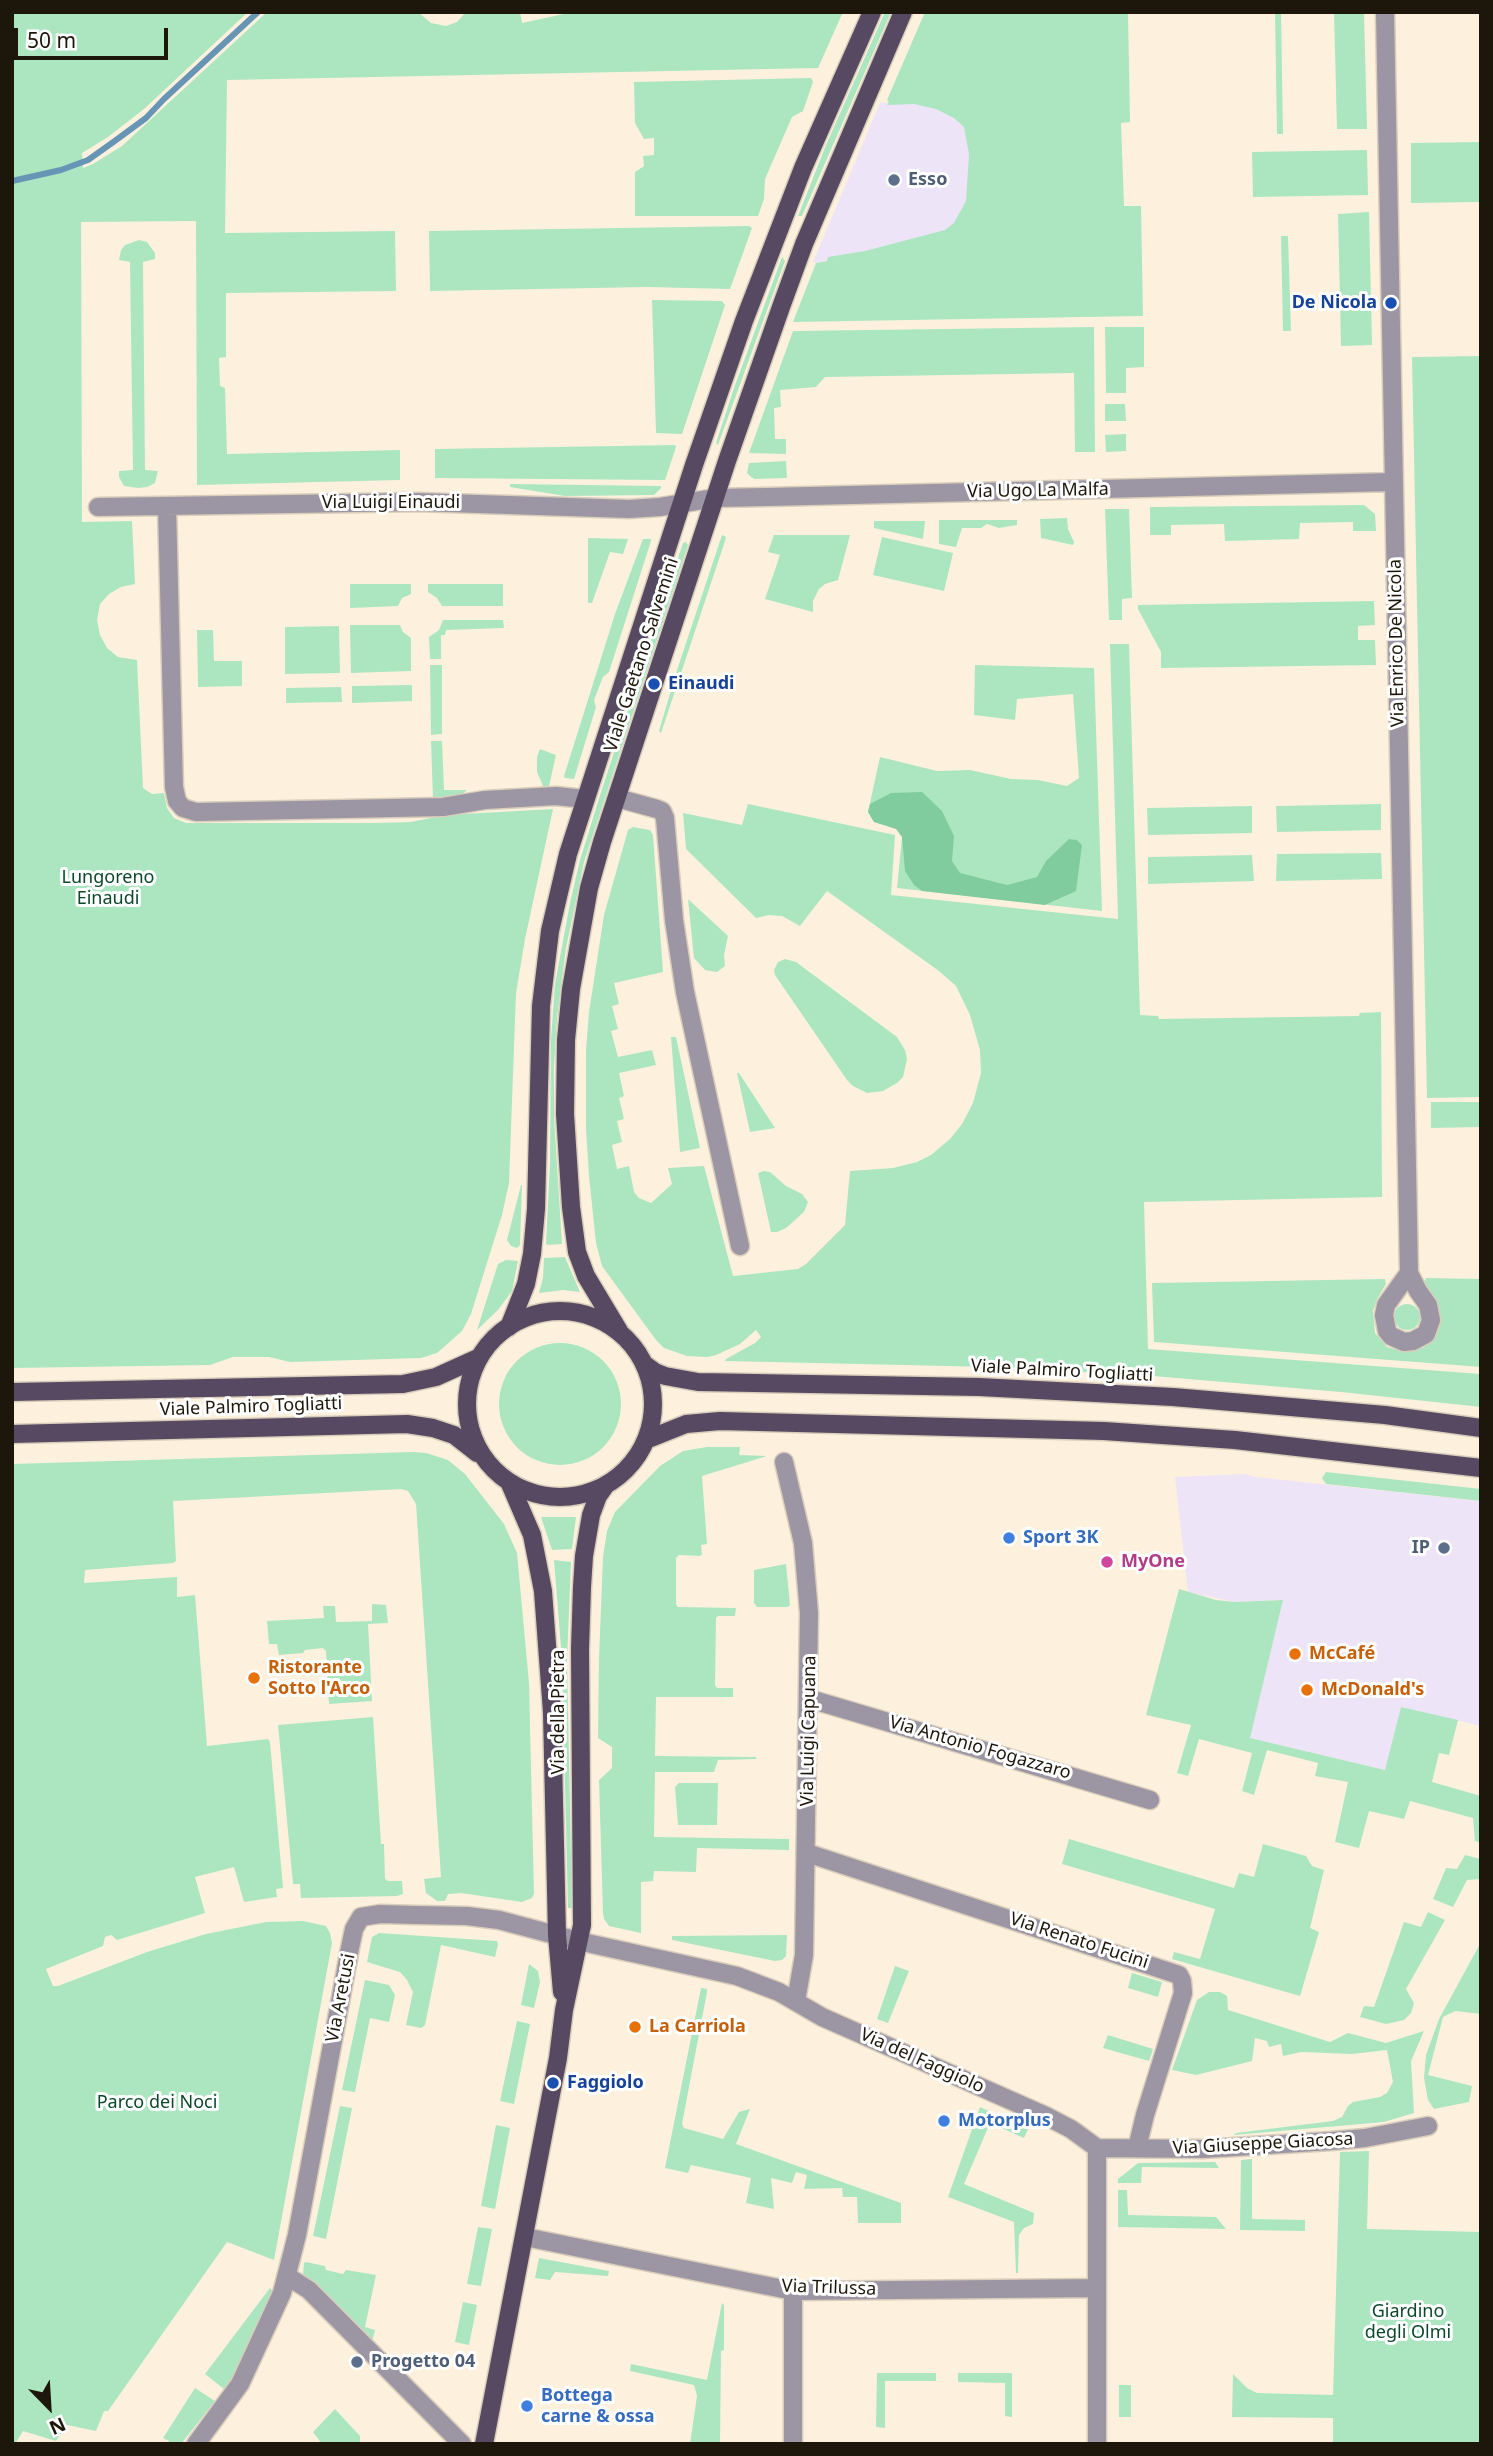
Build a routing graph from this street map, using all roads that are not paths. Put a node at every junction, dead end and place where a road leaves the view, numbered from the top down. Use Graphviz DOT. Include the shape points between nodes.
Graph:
graph roads {
  1 [pos="872,12"];
  2 [pos="903,12"];
  3 [pos="1385,12"];
  4 [pos="777,233"];
  5 [pos="804,244"];
  6 [pos="1394,482"];
  7 [pos="715,498"];
  8 [pos="682,503"];
  9 [pos="167,506"];
  10 [pos="98,508"];
  11 [pos="617,797"];
  12 [pos="585,799"];
  13 [pos="740,1246"];
  14 [pos="1409,1273"];
  15 [pos="509,1327"];
  16 [pos="619,1331"];
  17 [pos="478,1358"];
  18 [pos="644,1364"];
  19 [pos="12,1392"];
  20 [pos="1481,1428"];
  21 [pos="12,1434"];
  22 [pos="646,1440"];
  23 [pos="482,1458"];
  24 [pos="784,1462"];
  25 [pos="1481,1468"];
  26 [pos="510,1484"];
  27 [pos="605,1486"];
  28 [pos="810,1699"];
  29 [pos="1150,1800"];
  30 [pos="807,1853"];
  31 [pos="558,1935"];
  32 [pos="578,1941"];
  33 [pos="796,2001"];
  34 [pos="564,2010"];
  35 [pos="1428,2126"];
  36 [pos="1097,2148"];
  37 [pos="1138,2148"];
  38 [pos="524,2236"];
  39 [pos="287,2276"];
  40 [pos="1097,2288"];
  41 [pos="793,2291"];
  42 [pos="199,2442"];
  43 [pos="462,2444"];
  44 [pos="484,2444"];
  45 [pos="793,2444"];
  46 [pos="1097,2444"];
  1 -- 4 [label="main road, Viale Gaetano Salvemini"];
  2 -- 5 [label="main road, Viale Gaetano Salvemini"];
  3 -- 6 [label="street, Via Enrico De Nicola"];
  4 -- 5 [label="main road"];
  4 -- 8 [label="main road, Viale Gaetano Salvemini"];
  5 -- 7 [label="main road, Viale Gaetano Salvemini"];
  6 -- 7 [label="street, Via Ugo La Malfa"];
  6 -- 14 [label="street, Via Enrico De Nicola"];
  7 -- 8 [label="street, Via Ugo La Malfa"];
  7 -- 11 [label="main road, Viale Gaetano Salvemini"];
  8 -- 9 [label="street, Via Luigi Einaudi" via="629,509 466,502"];
  8 -- 12 [label="main road, Viale Gaetano Salvemini"];
  9 -- 10 [label="street, Via Luigi Einaudi"];
  9 -- 12 [label="street" via="174,787 183,808 196,812 433,807 545,796"];
  11 -- 13 [label="street" via="662,811 665,817 685,992"];
  11 -- 16 [label="main road, Viale Gaetano Salvemini" via="589,888 571,989 565,1114 578,1252 586,1276"];
  12 -- 15 [label="main road, Viale Gaetano Salvemini" via="559,887 546,961 538,1052 534,1235 526,1284"];
  15 -- 16 [label="main road" via="540,1312 565,1311 590,1316"];
  15 -- 17 [label="main road"];
  16 -- 18 [label="main road"];
  17 -- 19 [label="main road, Viale Palmiro Togliatti" via="436,1377 402,1384"];
  17 -- 23 [label="main road" via="468,1382 466,1408"];
  18 -- 20 [label="main road, Viale Palmiro Togliatti" via="666,1376 698,1382 979,1387 1173,1397"];
  18 -- 22 [label="main road" via="653,1397"];
  21 -- 23 [label="main road, Viale Palmiro Togliatti" via="407,1424 454,1435"];
  22 -- 25 [label="main road" via="686,1424 731,1420 1077,1430 1235,1440"];
  22 -- 27 [label="main road" via="630,1465"];
  23 -- 26 [label="main road"];
  24 -- 28 [label="street, Via Luigi Capuana" via="806,1567"];
  26 -- 27 [label="main road" via="553,1497 586,1494"];
  26 -- 31 [label="main road, Via della Pietra" via="532,1535 543,1591 552,1712"];
  27 -- 32 [label="main road, Via della Pietra" via="591,1515 582,1587 583,1911"];
  28 -- 29 [label="street, Via Antonio Fogazzaro"];
  28 -- 30 [label="street, Via Luigi Capuana"];
  30 -- 33 [label="street, Via Luigi Capuana" via="804,1955"];
  30 -- 37 [label="street, Via Renato Fucini" via="1179,1975 1183,1993"];
  31 -- 32 [label="street"];
  31 -- 34 [label="main road, Via della Pietra"];
  31 -- 39 [label="street, Via Aretusi" via="467,1916 361,1917 350,1948"];
  32 -- 33 [label="street, Via del Faggiolo" via="724,1972"];
  32 -- 34 [label="main road, Via della Pietra"];
  33 -- 36 [label="street, Via del Faggiolo" via="822,2017 1059,2122"];
  34 -- 38 [label="main road, Via della Pietra"];
  35 -- 37 [label="street, Via Giuseppe Giacosa" via="1350,2140"];
  36 -- 37 [label="street, Via Giuseppe Giacosa"];
  36 -- 40 [label="street"];
  38 -- 41 [label="street, Via Trilussa"];
  38 -- 44 [label="main road, Via della Pietra"];
  39 -- 42 [label="street, Via Aretusi" via="244,2378"];
  39 -- 43 [label="street" via="309,2290"];
  40 -- 41 [label="street, Via Trilussa"];
  40 -- 46 [label="street"];
  41 -- 45 [label="street"];
}
